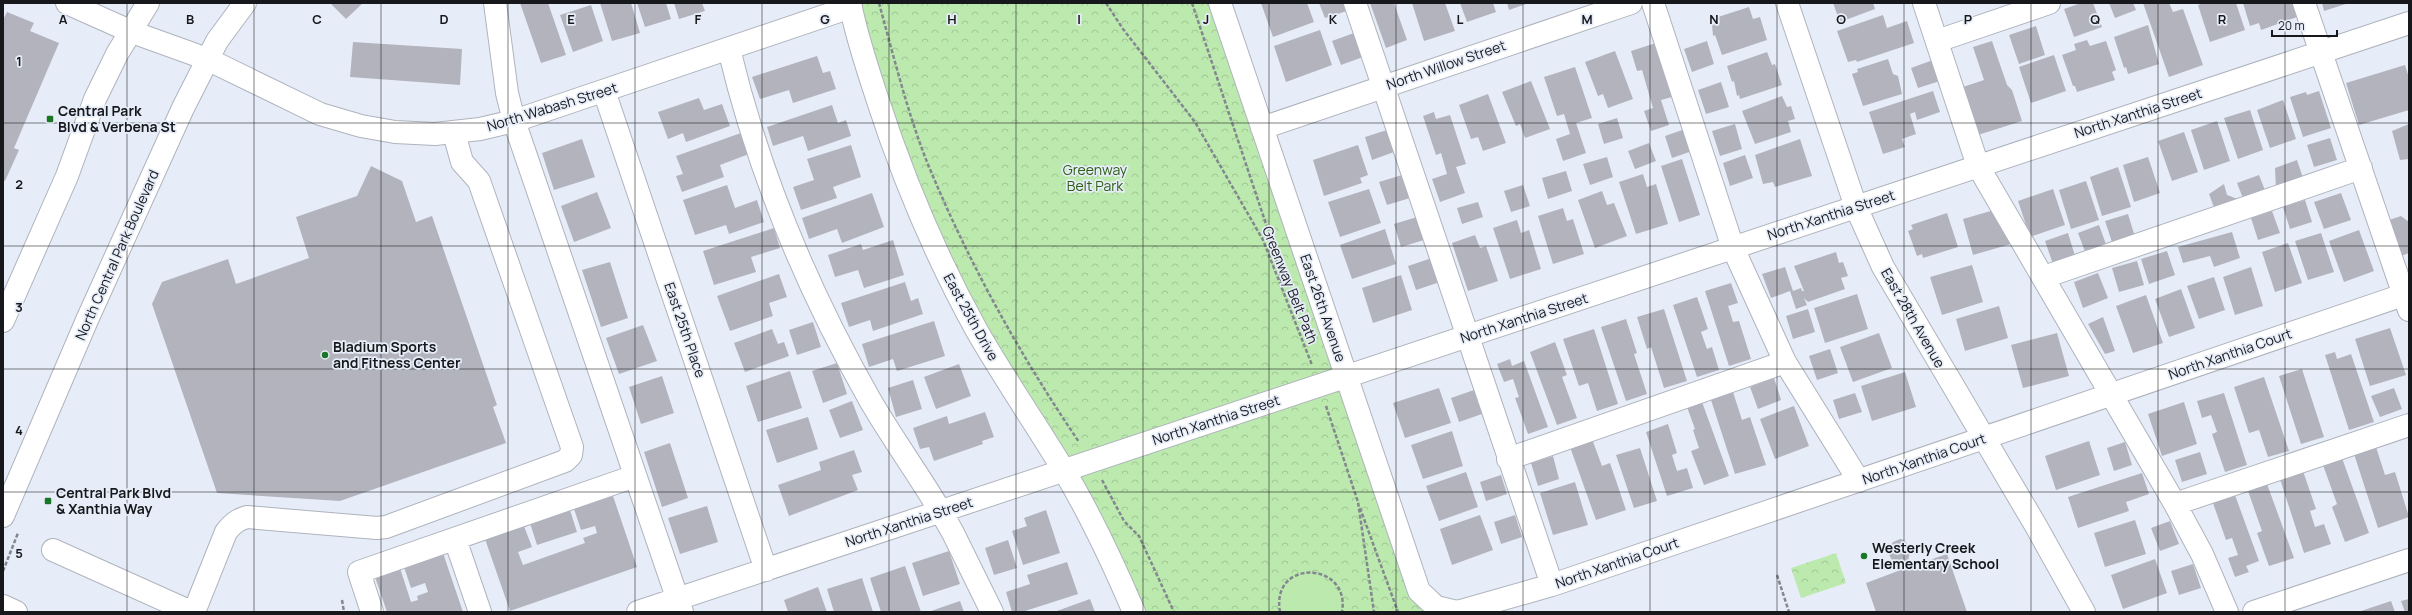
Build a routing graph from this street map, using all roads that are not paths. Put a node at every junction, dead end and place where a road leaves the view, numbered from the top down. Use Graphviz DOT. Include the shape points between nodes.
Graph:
graph roads {
  1 [pos="67,3"];
  2 [pos="148,3"];
  3 [pos="245,3"];
  4 [pos="495,3"];
  5 [pos="1220,3"];
  6 [pos="1354,3"];
  7 [pos="1631,3"];
  8 [pos="1653,3"];
  9 [pos="1787,3"];
  10 [pos="1924,3"];
  11 [pos="2049,3"];
  12 [pos="2304,3"];
  13 [pos="850,5"];
  14 [pos="2409,22"];
  15 [pos="132,32"];
  16 [pos="1937,41"];
  17 [pos="729,49"];
  18 [pos="2321,52"];
  19 [pos="207,59"];
  20 [pos="1382,87"];
  21 [pos="604,91"];
  22 [pos="514,121"];
  23 [pos="1262,128"];
  24 [pos="454,133"];
  25 [pos="1978,166"];
  26 [pos="2361,168"];
  27 [pos="1856,207"];
  28 [pos="1733,248"];
  29 [pos="2044,276"];
  30 [pos="2408,299"];
  31 [pos="3,321"];
  32 [pos="1468,336"];
  33 [pos="1785,362"];
  34 [pos="1347,376"];
  35 [pos="2110,395"];
  36 [pos="2409,425"];
  37 [pos="1983,438"];
  38 [pos="1508,459"];
  39 [pos="1064,471"];
  40 [pos="635,476"];
  41 [pos="1860,481"];
  42 [pos="2175,504"];
  43 [pos="940,512"];
  44 [pos="3,516"];
  45 [pos="455,539"];
  46 [pos="53,550"];
  47 [pos="2409,560"];
  48 [pos="766,570"];
  49 [pos="1552,586"];
  50 [pos="3,606"];
  51 [pos="680,606"];
  52 [pos="1436,607"];
  53 [pos="16,612"];
  54 [pos="192,612"];
  55 [pos="372,612"];
  56 [pos="480,612"];
  57 [pos="638,612"];
  58 [pos="992,612"];
  59 [pos="1134,612"];
  60 [pos="2084,612"];
  61 [pos="2227,612"];
  62 [pos="2254,612"];
  1 -- 15 [label="street, North Wabash Street"];
  2 -- 15 [label="street"];
  3 -- 19 [label="street, North Central Park Boulevard"];
  4 -- 22 [label="street" via="506,88"];
  5 -- 23 [label="street, East 26th Avenue"];
  6 -- 20 [label="street"];
  7 -- 20 [label="street, North Willow Street"];
  8 -- 28 [label="street"];
  9 -- 27 [label="street, East 28th Avenue"];
  10 -- 16 [label="street"];
  11 -- 16 [label="street"];
  12 -- 18 [label="street"];
  13 -- 17 [label="street, North Wabash Street"];
  13 -- 39 [label="street, East 25th Drive" via="867,69 914,202 949,278 978,332"];
  14 -- 18 [label="street, North Xanthia Street"];
  15 -- 19 [label="street, North Wabash Street"];
  15 -- 31 [label="street" via="117,54 95,99 66,176"];
  16 -- 25 [label="street"];
  17 -- 21 [label="street, North Wabash Street"];
  17 -- 43 [label="street" via="774,194 826,318 870,400"];
  18 -- 25 [label="street, North Xanthia Street"];
  18 -- 26 [label="street"];
  19 -- 24 [label="street, North Wabash Street" via="320,114 395,132"];
  19 -- 44 [label="street, North Central Park Boulevard" via="87,320"];
  20 -- 23 [label="street, North Willow Street"];
  20 -- 32 [label="street"];
  21 -- 22 [label="street, North Wabash Street"];
  21 -- 48 [label="street, East 25th Place"];
  22 -- 24 [label="street, North Wabash Street"];
  22 -- 40 [label="street"];
  23 -- 34 [label="street, East 26th Avenue"];
  24 -- 54 [label="street" via="462,162 478,181 572,447 571,454 565,461 386,527 247,517 239,520 226,532"];
  25 -- 27 [label="street, North Xanthia Street"];
  25 -- 29 [label="street"];
  26 -- 29 [label="street"];
  26 -- 30 [label="street"];
  27 -- 28 [label="street, North Xanthia Street"];
  27 -- 37 [label="street, East 28th Avenue" via="1883,267"];
  28 -- 32 [label="street, North Xanthia Street"];
  28 -- 33 [label="street"];
  29 -- 35 [label="street"];
  30 -- 35 [label="street, North Xanthia Court"];
  32 -- 34 [label="street, North Xanthia Street"];
  32 -- 38 [label="street"];
  33 -- 38 [label="street"];
  33 -- 41 [label="street"];
  34 -- 39 [label="street, North Xanthia Street"];
  34 -- 52 [label="street, East 26th Avenue" via="1419,591"];
  35 -- 37 [label="street, North Xanthia Court"];
  35 -- 42 [label="street"];
  36 -- 42 [label="street"];
  37 -- 41 [label="street, North Xanthia Court"];
  37 -- 60 [label="street, East 28th Avenue"];
  38 -- 49 [label="street"];
  39 -- 43 [label="street, North Xanthia Street"];
  39 -- 59 [label="street, East 25th Drive" via="1093,523"];
  40 -- 45 [label="street"];
  40 -- 51 [label="street"];
  41 -- 49 [label="street, North Xanthia Court"];
  42 -- 61 [label="street" via="2202,554"];
  43 -- 48 [label="street, North Xanthia Street"];
  43 -- 58 [label="street"];
  45 -- 55 [label="street" via="358,572"];
  45 -- 56 [label="street"];
  46 -- 54 [label="street"];
  47 -- 62 [label="street"];
  48 -- 51 [label="street, North Xanthia Street"];
  49 -- 52 [label="street, North Xanthia Court" via="1457,612"];
  50 -- 53 [label="street"];
  51 -- 57 [label="street, North Xanthia Street"];
}
